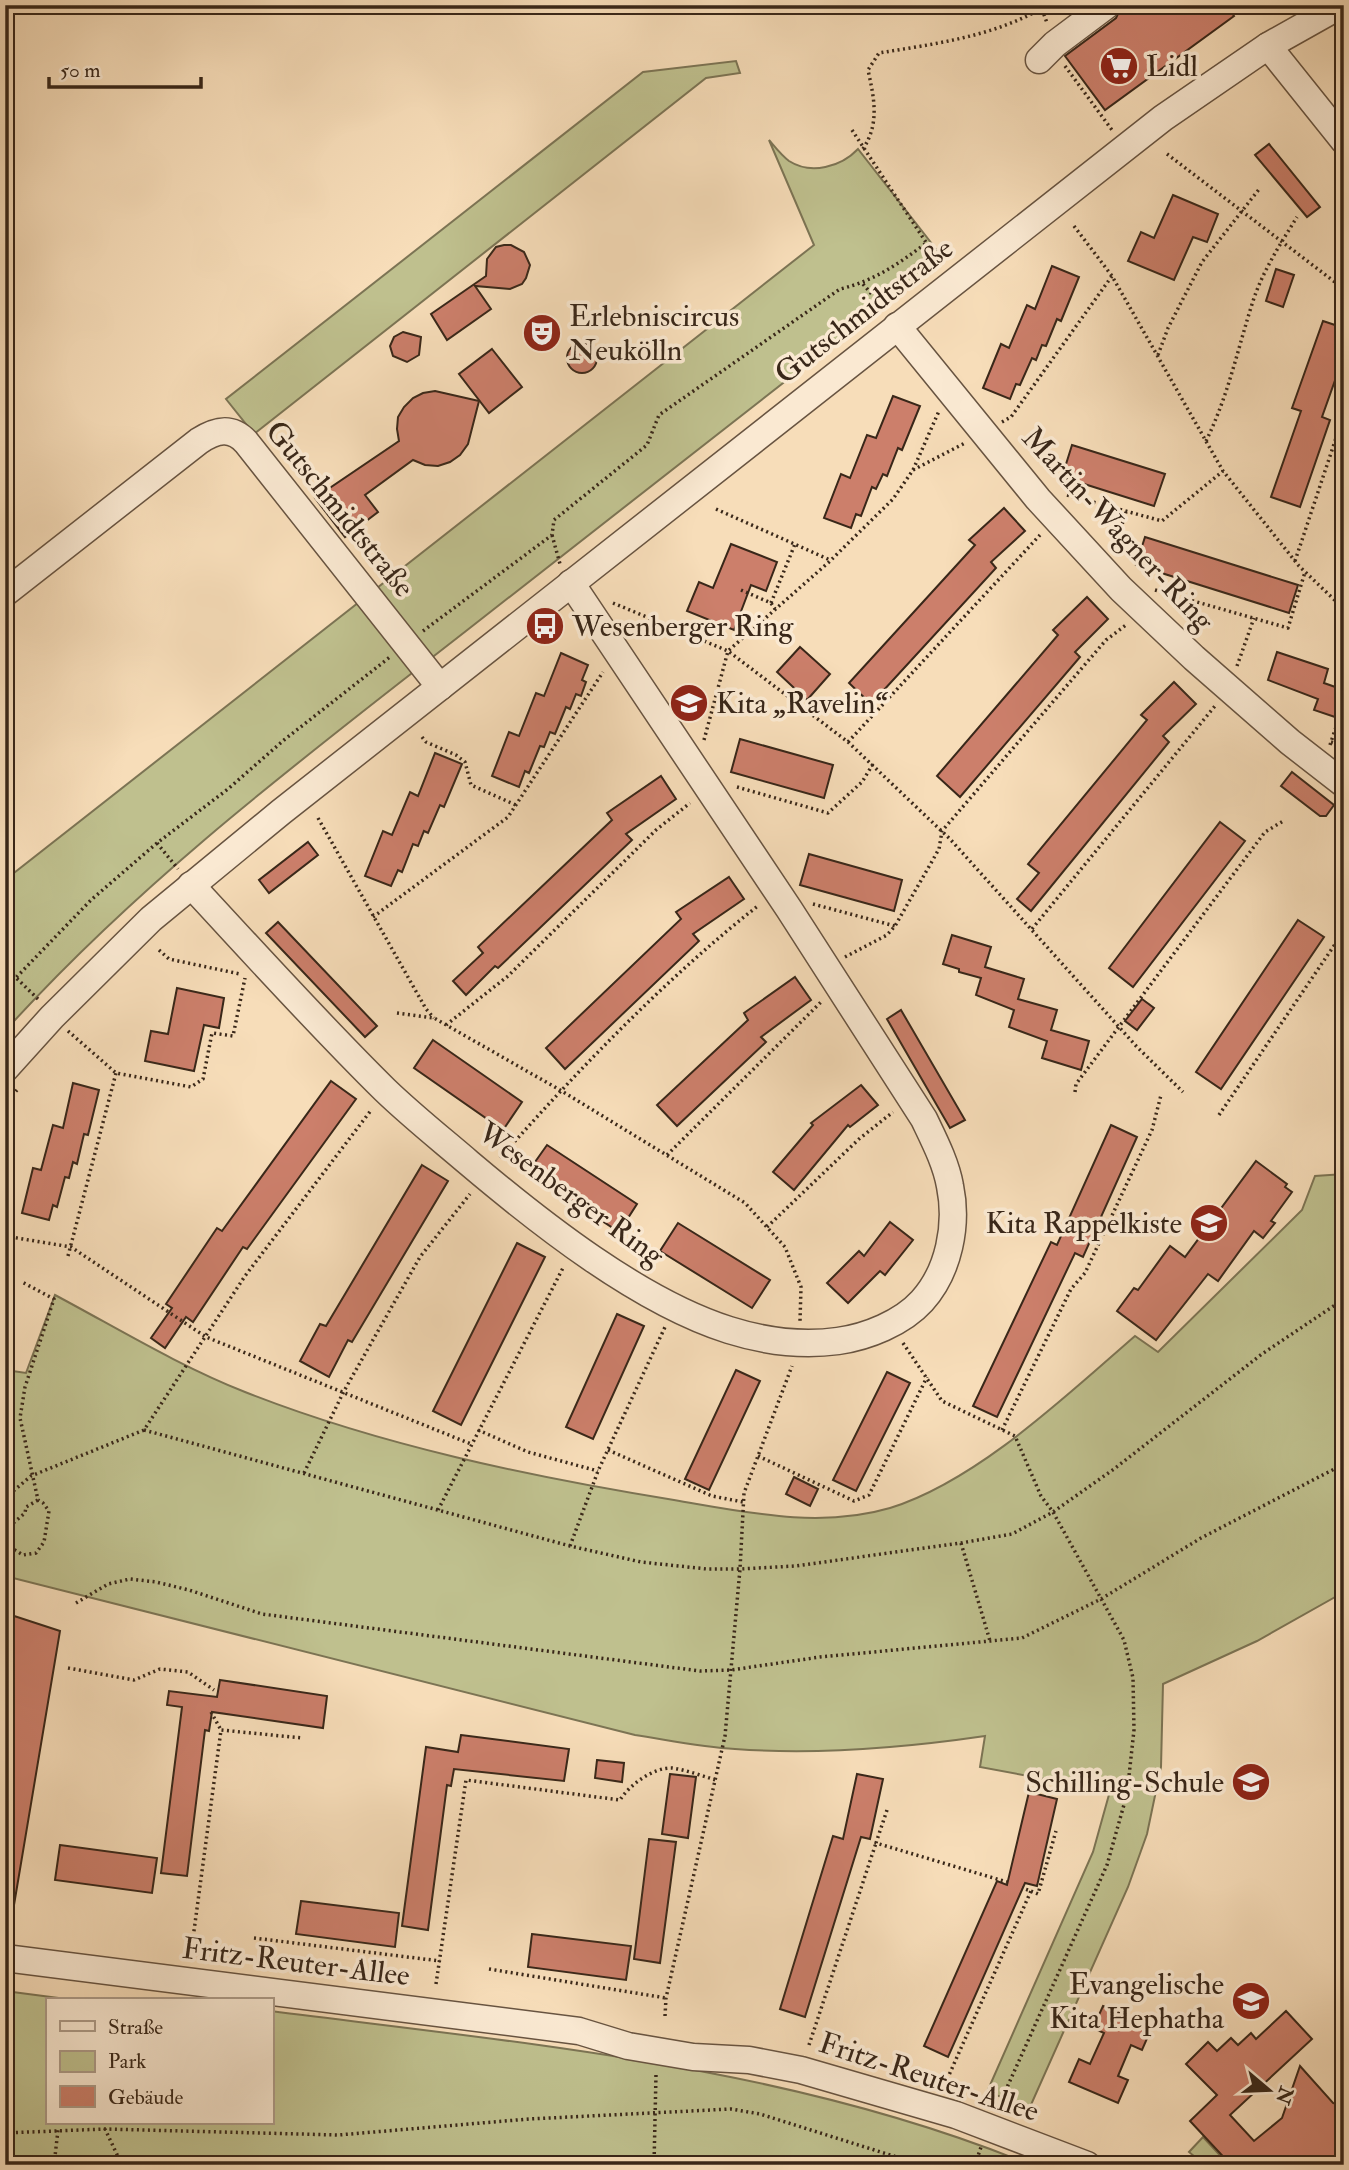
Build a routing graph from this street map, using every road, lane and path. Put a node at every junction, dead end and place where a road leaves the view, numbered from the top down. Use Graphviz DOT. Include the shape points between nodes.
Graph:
graph roads {
  1 [pos="1048,5"];
  2 [pos="1107,5"];
  3 [pos="1341,5"];
  4 [pos="1268,46"];
  5 [pos="1045,54"];
  6 [pos="1112,129"];
  7 [pos="852,130"];
  8 [pos="1344,141"];
  9 [pos="863,149"];
  10 [pos="1167,154"];
  11 [pos="1260,188"];
  12 [pos="1242,211"];
  13 [pos="1297,217"];
  14 [pos="1074,226"];
  15 [pos="1282,241"];
  16 [pos="925,244"];
  17 [pos="940,263"];
  18 [pos="1112,276"];
  19 [pos="863,284"];
  20 [pos="1344,289"];
  21 [pos="897,326"];
  22 [pos="1157,356"];
  23 [pos="948,390"];
  24 [pos="1344,414"];
  25 [pos="984,434"];
  26 [pos="1205,441"];
  27 [pos="913,470"];
  28 [pos="1223,471"];
  29 [pos="1059,506"];
  30 [pos="716,509"];
  31 [pos="1126,512"];
  32 [pos="552,536"];
  33 [pos="795,544"];
  34 [pos="830,560"];
  35 [pos="1295,561"];
  36 [pos="1306,572"];
  37 [pos="1107,574"];
  38 [pos="571,583"];
  39 [pos="741,590"];
  40 [pos="5,593"];
  41 [pos="612,603"];
  42 [pos="771,603"];
  43 [pos="776,609"];
  44 [pos="1344,609"];
  45 [pos="1143,612"];
  46 [pos="1254,618"];
  47 [pos="405,644"];
  48 [pos="617,651"];
  49 [pos="728,651"];
  50 [pos="440,687"];
  51 [pos="1229,689"];
  52 [pos="422,737"];
  53 [pos="848,742"];
  54 [pos="1331,742"];
  55 [pos="1344,746"];
  56 [pos="691,761"];
  57 [pos="873,764"];
  58 [pos="1344,784"];
  59 [pos="709,788"];
  60 [pos="516,805"];
  61 [pos="322,809"];
  62 [pos="311,817"];
  63 [pos="318,818"];
  64 [pos="1285,820"];
  65 [pos="942,831"];
  66 [pos="157,843"];
  67 [pos="191,885"];
  68 [pos="783,900"];
  69 [pos="373,916"];
  70 [pos="895,926"];
  71 [pos="1032,929"];
  72 [pos="1344,931"];
  73 [pos="159,950"];
  74 [pos="5,967"];
  75 [pos="16,976"];
  76 [pos="833,976"];
  77 [pos="5,989"];
  78 [pos="397,1013"];
  79 [pos="434,1018"];
  80 [pos="446,1025"];
  81 [pos="1118,1026"];
  82 [pos="64,1028"];
  83 [pos="116,1073"];
  84 [pos="13,1077"];
  85 [pos="560,1090"];
  86 [pos="386,1091"];
  87 [pos="1183,1091"];
  88 [pos="1075,1092"];
  89 [pos="1161,1095"];
  90 [pos="911,1098"];
  91 [pos="5,1104"];
  92 [pos="1219,1115"];
  93 [pos="667,1155"];
  94 [pos="484,1176"];
  95 [pos="1344,1179"];
  96 [pos="1336,1180"];
  97 [pos="767,1227"];
  98 [pos="5,1236"];
  99 [pos="575,1245"];
  100 [pos="71,1247"];
  101 [pos="68,1256"];
  102 [pos="22,1282"];
  103 [pos="1344,1299"];
  104 [pos="675,1307"];
  105 [pos="889,1324"];
  106 [pos="206,1337"];
  107 [pos="799,1343"];
  108 [pos="927,1377"];
  109 [pos="342,1393"];
  110 [pos="144,1430"];
  111 [pos="478,1430"];
  112 [pos="1002,1430"];
  113 [pos="471,1444"];
  114 [pos="608,1450"];
  115 [pos="757,1455"];
  116 [pos="1344,1464"];
  117 [pos="598,1471"];
  118 [pos="304,1473"];
  119 [pos="31,1476"];
  120 [pos="5,1498"];
  121 [pos="37,1500"];
  122 [pos="743,1503"];
  123 [pos="438,1510"];
  124 [pos="1053,1512"];
  125 [pos="5,1530"];
  126 [pos="961,1543"];
  127 [pos="5,1544"];
  128 [pos="570,1546"];
  129 [pos="740,1569"];
  130 [pos="1101,1600"];
  131 [pos="76,1603"];
  132 [pos="990,1641"];
  133 [pos="68,1668"];
  134 [pos="731,1670"];
  135 [pos="214,1690"];
  136 [pos="211,1712"];
  137 [pos="221,1730"];
  138 [pos="302,1738"];
  139 [pos="716,1780"];
  140 [pos="887,1810"];
  141 [pos="1056,1830"];
  142 [pos="876,1843"];
  143 [pos="1007,1882"];
  144 [pos="1022,1888"];
  145 [pos="1031,1891"];
  146 [pos="254,1938"];
  147 [pos="191,1953"];
  148 [pos="5,1958"];
  149 [pos="440,1961"];
  150 [pos="489,1969"];
  151 [pos="436,1984"];
  152 [pos="666,1998"];
  153 [pos="665,2016"];
  154 [pos="809,2045"];
  155 [pos="657,2068"];
  156 [pos="945,2084"];
  157 [pos="1000,2103"];
  158 [pos="654,2113"];
  159 [pos="105,2124"];
  160 [pos="105,2129"];
  161 [pos="58,2130"];
  162 [pos="5,2133"];
  163 [pos="983,2143"];
  164 [pos="892,2155"];
  165 [pos="1300,2157"];
  166 [pos="54,2165"];
  167 [pos="122,2165"];
  168 [pos="654,2165"];
  169 [pos="889,2165"];
  170 [pos="922,2165"];
  171 [pos="975,2165"];
  172 [pos="1087,2165"];
  173 [pos="1263,2165"];
  1 -- 9 [label="path" via="971,35 878,53 868,69 876,113"];
  2 -- 5 [label="street"];
  3 -- 4 [label="street, Gutschmidtstraße"];
  4 -- 8 [label="street"];
  4 -- 21 [label="street, Gutschmidtstraße" via="1163,118"];
  5 -- 6 [label="path" via="1083,85"];
  7 -- 9 [label="path"];
  9 -- 16 [label="path"];
  10 -- 12 [label="path"];
  11 -- 12 [label="path"];
  12 -- 15 [label="path"];
  12 -- 22 [label="path" via="1202,262"];
  13 -- 15 [label="path"];
  14 -- 18 [label="path"];
  15 -- 20 [label="path"];
  15 -- 26 [label="path" via="1254,296 1221,411"];
  16 -- 17 [label="path"];
  16 -- 19 [label="path"];
  18 -- 22 [label="path"];
  18 -- 25 [label="path" via="1011,416"];
  19 -- 21 [label="path"];
  19 -- 32 [label="path" via="841,289 659,415 647,445 554,520"];
  21 -- 23 [label="street, Martin-Wagner-Ring"];
  21 -- 38 [label="street, Gutschmidtstraße"];
  22 -- 26 [label="path"];
  23 -- 25 [label="street, Martin-Wagner-Ring"];
  23 -- 27 [label="path"];
  24 -- 35 [label="path"];
  25 -- 27 [label="path"];
  25 -- 29 [label="street, Martin-Wagner-Ring"];
  26 -- 28 [label="path"];
  27 -- 34 [label="path" via="893,499"];
  28 -- 31 [label="path" via="1162,521"];
  28 -- 35 [label="path"];
  29 -- 31 [label="path"];
  29 -- 37 [label="street, Martin-Wagner-Ring"];
  29 -- 53 [label="path"];
  30 -- 33 [label="path"];
  31 -- 37 [label="path"];
  32 -- 38 [label="path"];
  32 -- 47 [label="path"];
  33 -- 34 [label="path"];
  33 -- 42 [label="path"];
  34 -- 43 [label="path"];
  35 -- 36 [label="path"];
  36 -- 44 [label="path"];
  36 -- 46 [label="path" via="1288,628"];
  37 -- 45 [label="street, Martin-Wagner-Ring"];
  38 -- 48 [label="street, Wesenberger Ring"];
  38 -- 50 [label="street, Gutschmidtstraße"];
  39 -- 42 [label="path"];
  40 -- 47 [label="street, Gutschmidtstraße" via="199,441 225,430 246,442"];
  41 -- 49 [label="path"];
  42 -- 43 [label="path"];
  43 -- 49 [label="path"];
  45 -- 46 [label="path" via="1155,589"];
  45 -- 51 [label="street, Martin-Wagner-Ring"];
  45 -- 65 [label="path" via="1106,640"];
  46 -- 51 [label="path"];
  47 -- 50 [label="street, Gutschmidtstraße"];
  47 -- 66 [label="path"];
  48 -- 56 [label="street, Wesenberger Ring"];
  48 -- 60 [label="path"];
  49 -- 53 [label="path"];
  49 -- 56 [label="path" via="700,754"];
  50 -- 67 [label="street, Gutschmidtstraße"];
  51 -- 58 [label="street, Martin-Wagner-Ring"];
  51 -- 71 [label="path"];
  52 -- 60 [label="path" via="465,762 471,785"];
  53 -- 57 [label="path"];
  54 -- 55 [label="path"];
  56 -- 59 [label="street, Wesenberger Ring"];
  57 -- 59 [label="path" via="862,782 828,813 723,783"];
  57 -- 65 [label="path"];
  59 -- 68 [label="street, Wesenberger Ring"];
  59 -- 80 [label="path" via="656,830 508,976"];
  60 -- 69 [label="path" via="508,817"];
  61 -- 62 [label="path"];
  63 -- 69 [label="path"];
  64 -- 81 [label="path" via="1265,832"];
  65 -- 70 [label="path" via="939,849"];
  65 -- 71 [label="path"];
  66 -- 67 [label="path"];
  66 -- 75 [label="path" via="91,900"];
  67 -- 82 [label="street, Gutschmidtstraße" via="113,954"];
  67 -- 86 [label="street, Wesenberger Ring"];
  68 -- 70 [label="path"];
  68 -- 76 [label="street, Wesenberger Ring"];
  68 -- 85 [label="path" via="714,941"];
  69 -- 79 [label="path"];
  70 -- 76 [label="path"];
  71 -- 81 [label="path"];
  72 -- 92 [label="path"];
  73 -- 83 [label="path" via="169,959 246,975 233,1037 212,1033 203,1079 191,1087"];
  74 -- 75 [label="path"];
  75 -- 77 [label="path"];
  75 -- 82 [label="path"];
  76 -- 90 [label="street, Wesenberger Ring"];
  76 -- 93 [label="path"];
  78 -- 79 [label="path"];
  79 -- 80 [label="path"];
  80 -- 85 [label="path"];
  81 -- 87 [label="path"];
  81 -- 88 [label="path" via="1076,1084"];
  82 -- 83 [label="path"];
  82 -- 84 [label="street, Gutschmidtstraße"];
  83 -- 100 [label="path"];
  84 -- 91 [label="path"];
  85 -- 93 [label="path"];
  85 -- 94 [label="path"];
  86 -- 94 [label="street, Wesenberger Ring"];
  86 -- 106 [label="path" via="245,1276"];
  89 -- 112 [label="path" via="1152,1130 1085,1273 1071,1289"];
  90 -- 97 [label="path" via="859,1139"];
  90 -- 105 [label="street, Wesenberger Ring" via="935,1142 950,1186 950,1241 933,1287 921,1302"];
  93 -- 97 [label="path" via="745,1203"];
  94 -- 99 [label="street, Wesenberger Ring"];
  94 -- 109 [label="path" via="420,1257"];
  95 -- 96 [label="path"];
  97 -- 107 [label="path" via="785,1247 801,1287"];
  98 -- 100 [label="path"];
  99 -- 104 [label="street, Wesenberger Ring"];
  99 -- 111 [label="path"];
  100 -- 101 [label="path"];
  100 -- 106 [label="path"];
  102 -- 119 [label="path" via="54,1299 25,1387 20,1418"];
  103 -- 124 [label="path" via="1262,1354"];
  104 -- 107 [label="street, Wesenberger Ring" via="729,1330"];
  104 -- 114 [label="path"];
  105 -- 107 [label="street, Wesenberger Ring" via="852,1339"];
  105 -- 108 [label="path"];
  106 -- 109 [label="path"];
  106 -- 110 [label="path"];
  107 -- 115 [label="path"];
  108 -- 112 [label="path" via="942,1401"];
  108 -- 115 [label="path" via="869,1495 854,1501"];
  109 -- 113 [label="path"];
  109 -- 118 [label="path"];
  110 -- 118 [label="path"];
  110 -- 119 [label="path"];
  111 -- 113 [label="path"];
  111 -- 117 [label="path" via="528,1452"];
  112 -- 124 [label="path" via="1015,1436 1041,1496"];
  113 -- 123 [label="path"];
  114 -- 117 [label="path"];
  114 -- 122 [label="path" via="712,1496"];
  115 -- 122 [label="path"];
  116 -- 130 [label="path" via="1201,1538"];
  117 -- 128 [label="path"];
  118 -- 123 [label="path"];
  119 -- 120 [label="path"];
  119 -- 121 [label="path"];
  121 -- 125 [label="path"];
  121 -- 127 [label="path" via="49,1511 41,1548 23,1555"];
  122 -- 129 [label="path"];
  123 -- 128 [label="path"];
  124 -- 126 [label="path" via="1012,1534"];
  124 -- 130 [label="path"];
  126 -- 129 [label="path"];
  126 -- 132 [label="path"];
  128 -- 129 [label="path" via="640,1562"];
  129 -- 134 [label="path"];
  130 -- 132 [label="path" via="1022,1637"];
  130 -- 157 [label="path" via="1124,1640 1133,1678 1134,1730 1127,1794 1107,1865"];
  131 -- 134 [label="path" via="108,1584 130,1579 189,1590 262,1614 700,1671"];
  132 -- 134 [label="path"];
  133 -- 135 [label="path" via="134,1679 160,1669 188,1672"];
  134 -- 139 [label="path"];
  136 -- 137 [label="path"];
  137 -- 138 [label="path"];
  137 -- 147 [label="path"];
  139 -- 149 [label="path" via="670,1768 649,1775 626,1790 620,1800 466,1780"];
  139 -- 152 [label="path"];
  140 -- 142 [label="path"];
  141 -- 145 [label="path" via="1038,1894"];
  142 -- 143 [label="path"];
  142 -- 154 [label="path"];
  144 -- 145 [label="path"];
  145 -- 156 [label="path"];
  146 -- 149 [label="path"];
  148 -- 172 [label="street, Fritz-Reuter-Allee" via="579,2031 630,2029 696,2040 749,2060 933,2108"];
  149 -- 151 [label="path"];
  150 -- 152 [label="path"];
  152 -- 153 [label="path"];
  155 -- 158 [label="path"];
  158 -- 160 [label="path" via="338,2135"];
  158 -- 164 [label="path" via="746,2110"];
  158 -- 168 [label="path"];
  159 -- 160 [label="path"];
  160 -- 161 [label="path"];
  160 -- 167 [label="path"];
  161 -- 162 [label="path"];
  161 -- 166 [label="path"];
  163 -- 171 [label="path"];
  164 -- 169 [label="path"];
  164 -- 170 [label="path"];
  165 -- 173 [label="path"];
}
